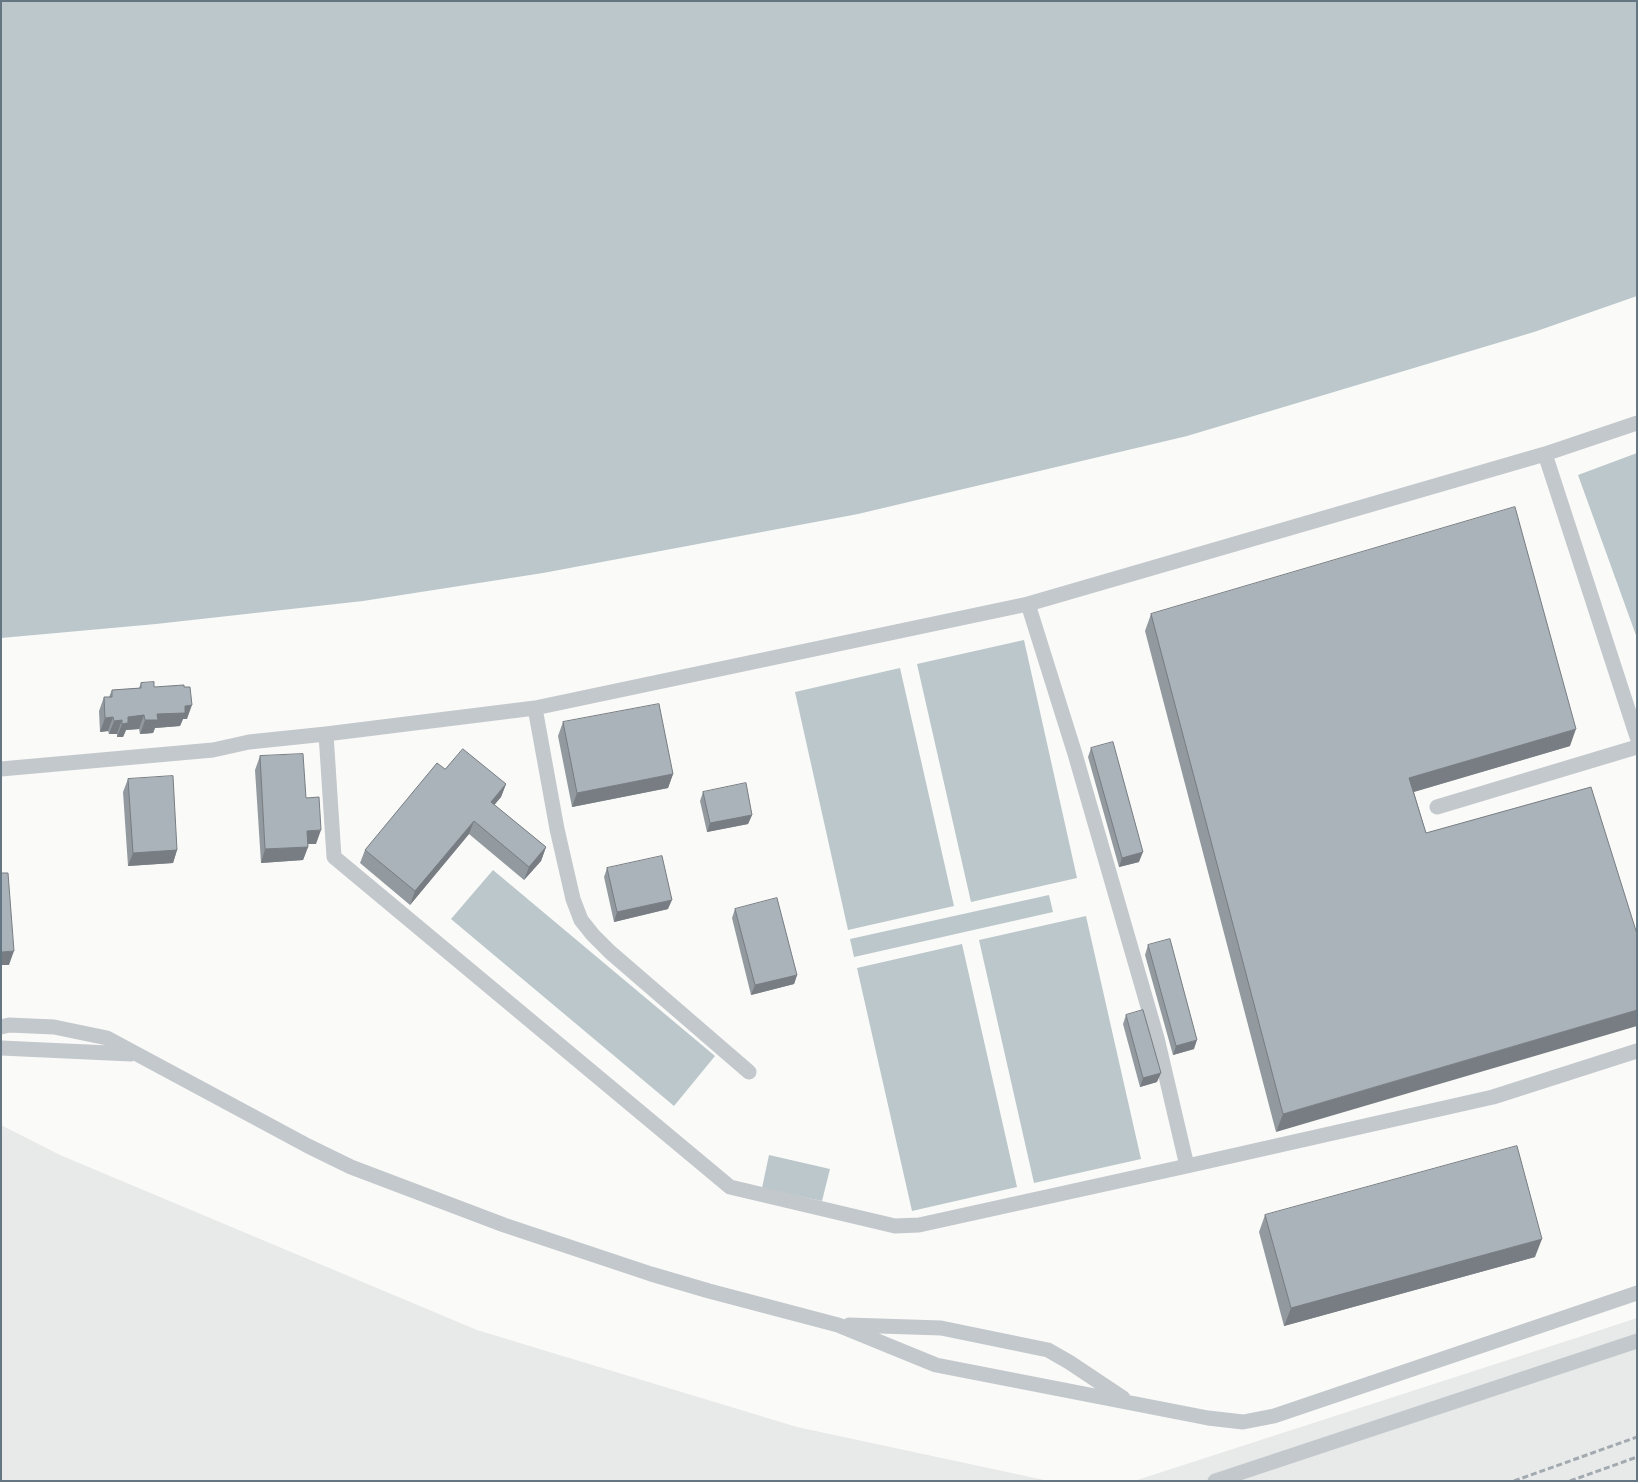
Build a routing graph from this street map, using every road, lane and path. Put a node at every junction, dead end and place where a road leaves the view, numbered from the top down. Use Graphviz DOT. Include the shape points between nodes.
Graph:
graph roads {
  1 [pos="1637,423"];
  2 [pos="1545,454"];
  3 [pos="1028,604"];
  4 [pos="535,708"];
  5 [pos="326,734"];
  6 [pos="1637,736"];
  7 [pos="1637,747"];
  8 [pos="1,769"];
  9 [pos="1438,807"];
  10 [pos="1,1027"];
  11 [pos="1,1048"];
  12 [pos="1637,1051"];
  13 [pos="134,1054"];
  14 [pos="749,1072"];
  15 [pos="1187,1166"];
  16 [pos="1637,1293"];
  17 [pos="838,1325"];
  18 [pos="1637,1341"];
  19 [pos="1132,1403"];
  20 [pos="1215,1481"];
  1 -- 2 [label="lane"];
  2 -- 3 [label="lane"];
  2 -- 6 [label="lane"];
  3 -- 4 [label="lane"];
  3 -- 15 [label="lane" via="1075,754 1157,1038"];
  4 -- 5 [label="lane"];
  4 -- 14 [label="lane" via="557,829 573,899 582,920 610,952"];
  5 -- 8 [label="lane" via="249,742 213,750"];
  5 -- 15 [label="lane" via="334,857 730,1187 895,1226 919,1225"];
  7 -- 9 [label="lane"];
  10 -- 13 [label="lane" via="54,1027 90,1033 107,1038"];
  11 -- 13 [label="lane"];
  12 -- 15 [label="lane" via="1493,1097"];
  13 -- 17 [label="lane" via="308,1146 397,1186 651,1274"];
  16 -- 19 [label="lane" via="1256,1420 1228,1421"];
  17 -- 19 [label="lane" via="936,1365"];
  17 -- 19 [label="lane" via="941,1328 1048,1350"];
  18 -- 20 [label="lane"];
}
